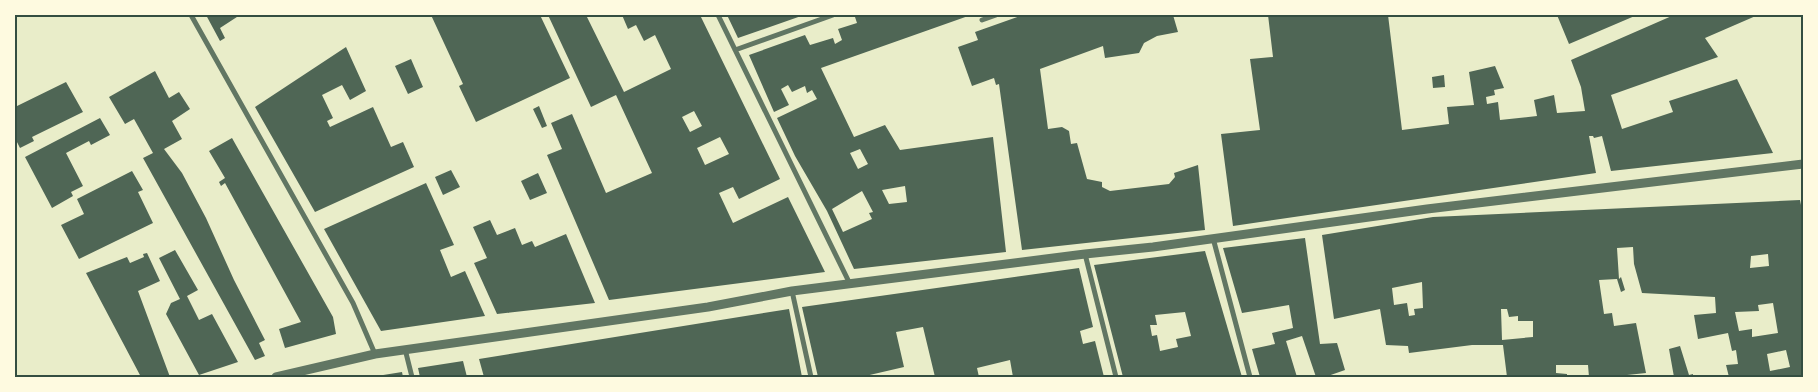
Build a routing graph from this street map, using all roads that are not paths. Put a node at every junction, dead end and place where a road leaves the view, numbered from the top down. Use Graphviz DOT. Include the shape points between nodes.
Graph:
graph roads {
  1 [pos="191,15"];
  2 [pos="718,15"];
  3 [pos="833,15"];
  4 [pos="996,15"];
  5 [pos="982,20"];
  6 [pos="735,50"];
  7 [pos="1803,164"];
  8 [pos="1213,238"];
  9 [pos="1085,254"];
  10 [pos="850,284"];
  11 [pos="792,291"];
  12 [pos="406,349"];
  13 [pos="375,354"];
  14 [pos="276,377"];
  15 [pos="412,377"];
  16 [pos="811,377"];
  17 [pos="1116,377"];
  18 [pos="1250,377"];
  1 -- 13 [label="street" via="353,303"];
  2 -- 6 [label="street"];
  3 -- 6 [label="street"];
  4 -- 5 [label="street"];
  6 -- 10 [label="street"];
  7 -- 8 [label="street"];
  8 -- 9 [label="street"];
  8 -- 18 [label="street"];
  9 -- 10 [label="street"];
  9 -- 17 [label="street"];
  10 -- 11 [label="street"];
  11 -- 12 [label="street" via="708,307"];
  11 -- 16 [label="street"];
  12 -- 13 [label="street"];
  12 -- 15 [label="street"];
  13 -- 14 [label="street"];
}
